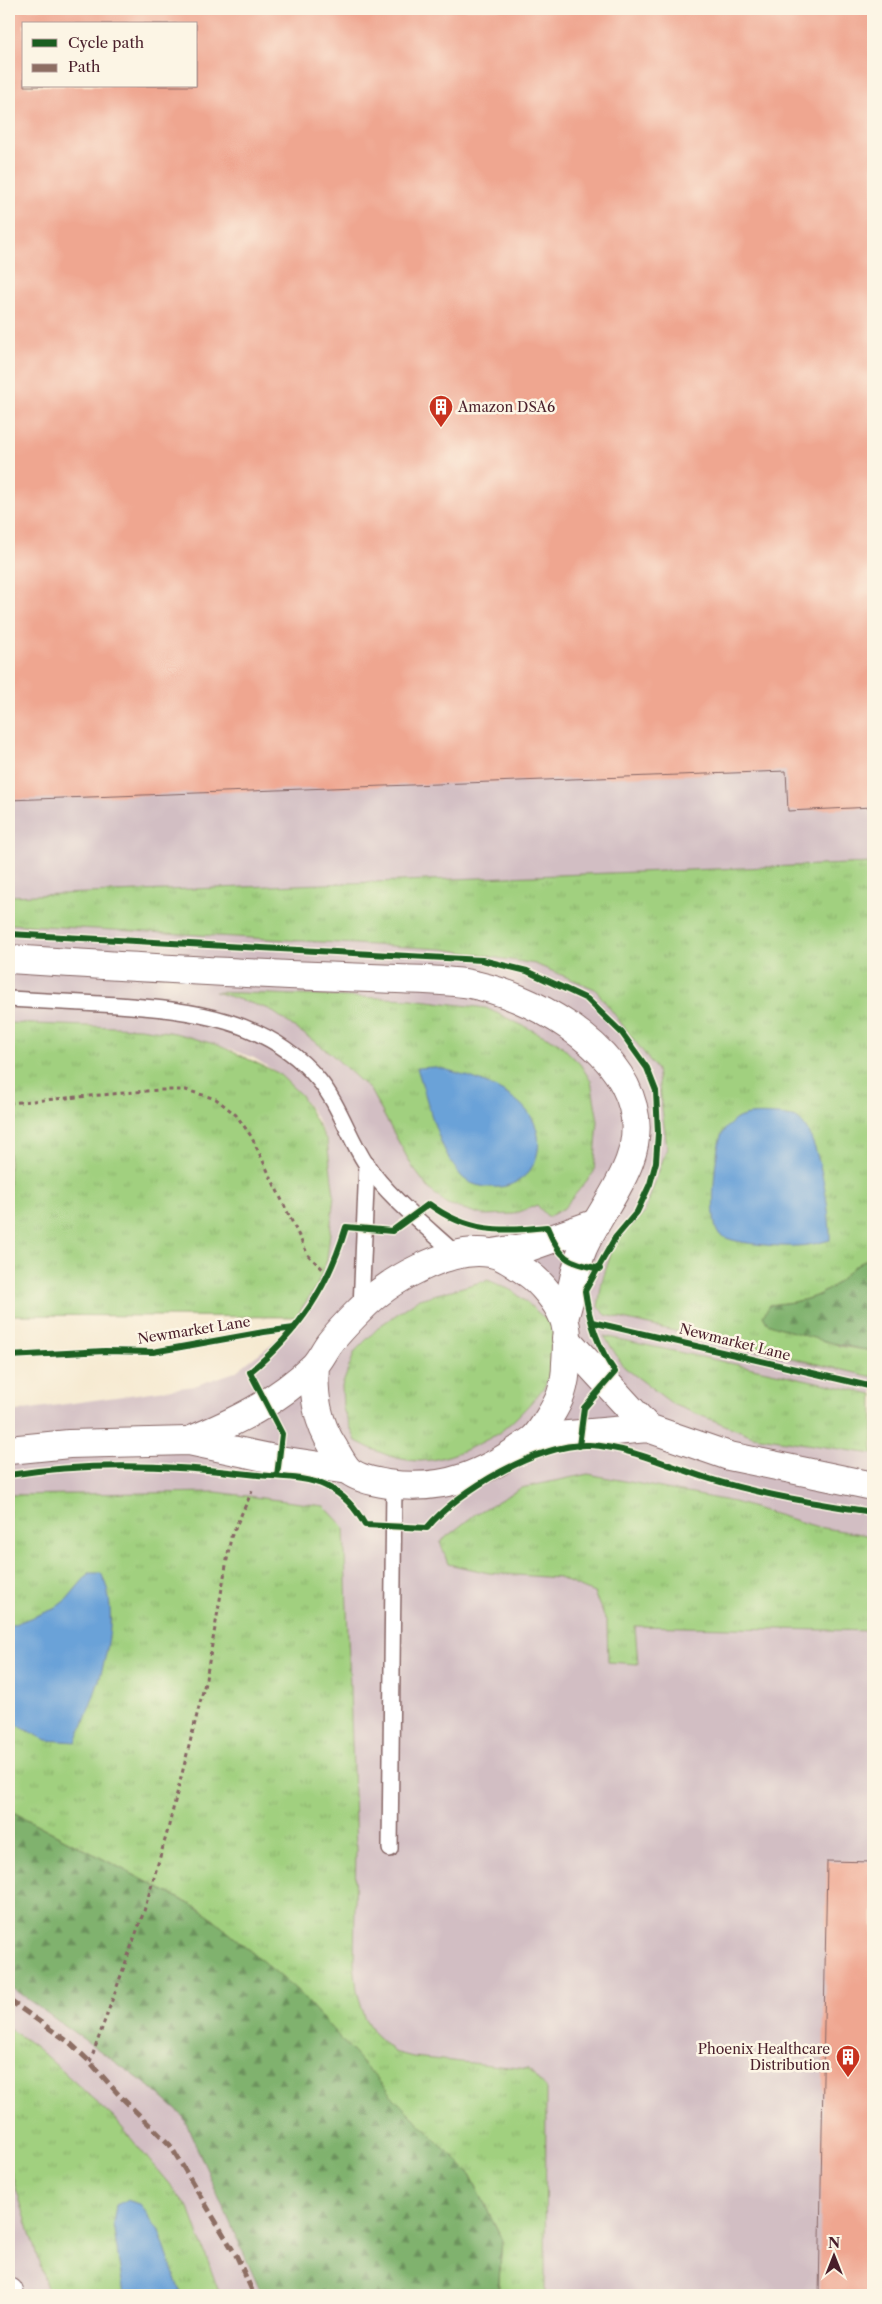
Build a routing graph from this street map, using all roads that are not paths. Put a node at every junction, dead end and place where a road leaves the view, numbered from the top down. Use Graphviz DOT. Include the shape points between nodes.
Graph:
graph roads {
  1 [pos="9,959"];
  2 [pos="9,999"];
  3 [pos="367,1164"];
  4 [pos="594,1224"];
  5 [pos="492,1253"];
  6 [pos="457,1255"];
  7 [pos="361,1308"];
  8 [pos="565,1329"];
  9 [pos="315,1365"];
  10 [pos="648,1428"];
  11 [pos="535,1438"];
  12 [pos="189,1441"];
  13 [pos="9,1450"];
  14 [pos="348,1470"];
  15 [pos="394,1485"];
  16 [pos="873,1486"];
  17 [pos="390,1850"];
  1 -- 4 [label="main road" via="470,984 527,1004 558,1019 590,1043 621,1080 633,1107 634,1136 626,1171 618,1190"];
  2 -- 3 [label="lane" via="173,1009 250,1029 297,1058 317,1078 334,1100"];
  3 -- 6 [label="lane" via="399,1200"];
  3 -- 7 [label="lane"];
  4 -- 5 [label="main road" via="530,1247"];
  4 -- 8 [label="main road" via="582,1251"];
  5 -- 6 [label="main road"];
  5 -- 8 [label="main road" via="532,1276"];
  6 -- 7 [label="main road" via="411,1271"];
  7 -- 9 [label="main road"];
  8 -- 10 [label="main road"];
  8 -- 11 [label="main road" via="566,1366 561,1396"];
  9 -- 12 [label="main road" via="266,1405"];
  9 -- 14 [label="main road" via="314,1390 319,1415 327,1437"];
  10 -- 11 [label="main road"];
  10 -- 16 [label="main road" via="729,1456"];
  11 -- 15 [label="main road" via="495,1465 458,1479 423,1487"];
  12 -- 13 [label="main road" via="69,1444"];
  12 -- 14 [label="main road" via="269,1467"];
  14 -- 15 [label="main road" via="364,1478"];
  15 -- 17 [label="lane"];
}
